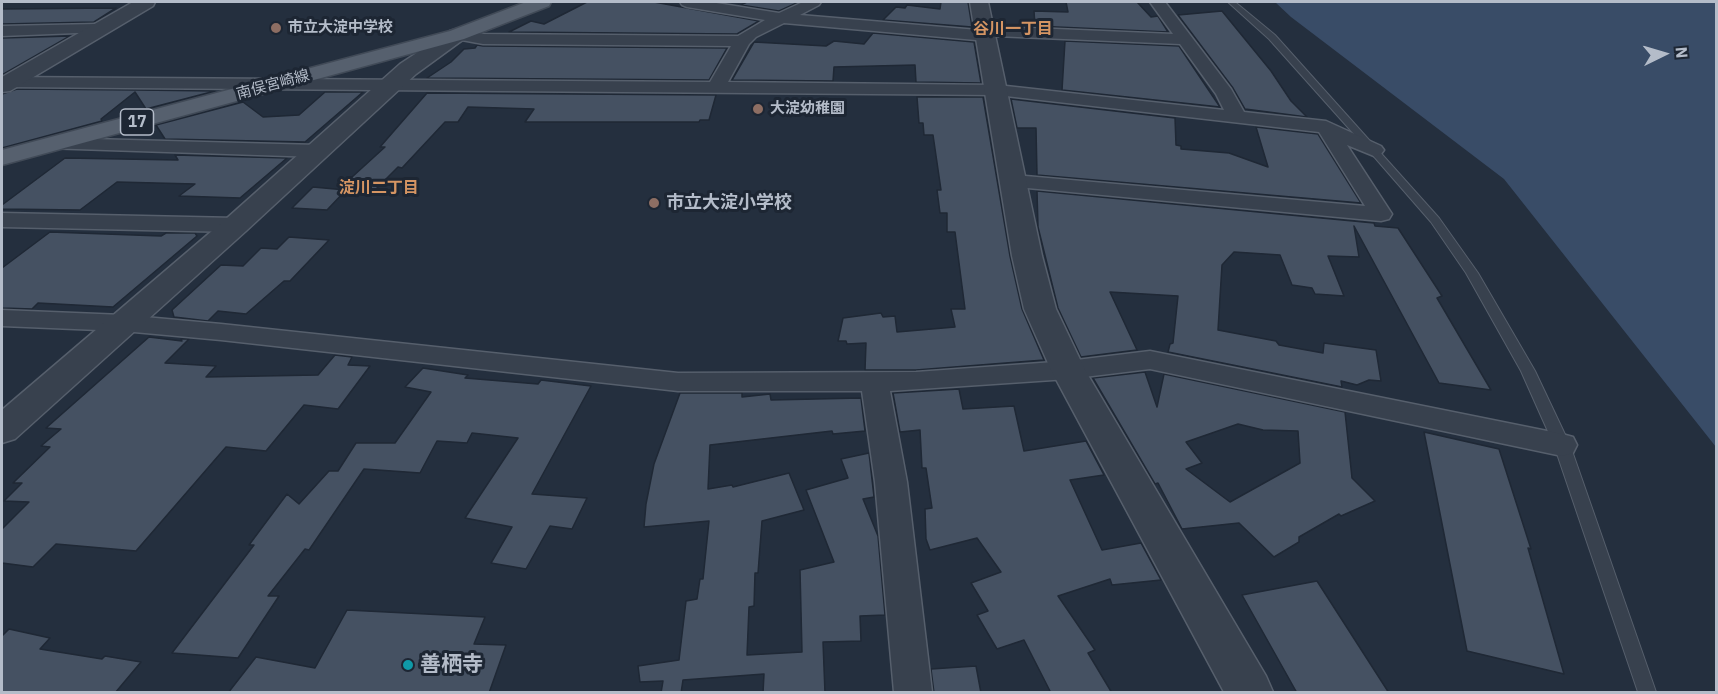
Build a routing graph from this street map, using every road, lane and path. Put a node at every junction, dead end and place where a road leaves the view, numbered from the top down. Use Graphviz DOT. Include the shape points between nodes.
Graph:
graph roads {
  1 [pos="146,2"];
  2 [pos="542,2"];
  3 [pos="687,2"];
  4 [pos="814,2"];
  5 [pos="1158,2"];
  6 [pos="1231,2"];
  7 [pos="777,18"];
  8 [pos="984,23"];
  9 [pos="96,29"];
  10 [pos="2,31"];
  11 [pos="457,36"];
  12 [pos="1186,39"];
  13 [pos="742,41"];
  14 [pos="3,84"];
  15 [pos="272,85"];
  16 [pos="390,86"];
  17 [pos="716,88"];
  18 [pos="997,90"];
  19 [pos="1237,116"];
  20 [pos="1326,127"];
  21 [pos="53,144"];
  22 [pos="1374,150"];
  23 [pos="318,151"];
  24 [pos="2,158"];
  25 [pos="1014,181"];
  26 [pos="2,220"];
  27 [pos="236,225"];
  28 [pos="2,318"];
  29 [pos="123,323"];
  30 [pos="1068,370"];
  31 [pos="874,380"];
  32 [pos="2,429"];
  33 [pos="1562,445"];
  34 [pos="914,693"];
  35 [pos="1249,693"];
  36 [pos="1647,693"];
  1 -- 9 [label="street"];
  2 -- 11 [label="main road, 南俣宮崎線 / 17"];
  3 -- 7 [label="street"];
  4 -- 7 [label="street"];
  5 -- 12 [label="street"];
  6 -- 22 [label="lane" via="1272,37"];
  7 -- 8 [label="street"];
  7 -- 13 [label="street"];
  8 -- 12 [label="street"];
  8 -- 18 [label="street"];
  9 -- 10 [label="street"];
  9 -- 14 [label="street"];
  11 -- 13 [label="street"];
  11 -- 15 [label="main road, 南俣宮崎線 / 17"];
  11 -- 16 [label="street"];
  12 -- 19 [label="street"];
  13 -- 17 [label="street"];
  14 -- 15 [label="street"];
  15 -- 16 [label="street"];
  15 -- 21 [label="main road, 南俣宮崎線 / 17"];
  16 -- 17 [label="street"];
  16 -- 23 [label="street"];
  17 -- 18 [label="street"];
  18 -- 19 [label="street"];
  18 -- 25 [label="street"];
  19 -- 20 [label="street"];
  20 -- 22 [label="street"];
  20 -- 25 [label="street" via="1381,214"];
  21 -- 23 [label="street"];
  21 -- 24 [label="main road, 南俣宮崎線 / 17"];
  22 -- 33 [label="lane" via="1435,220 1472,273 1528,371"];
  23 -- 27 [label="street"];
  25 -- 30 [label="street" via="1040,309"];
  26 -- 27 [label="street"];
  27 -- 29 [label="street"];
  28 -- 29 [label="street"];
  29 -- 31 [label="street" via="678,382"];
  29 -- 32 [label="street"];
  30 -- 31 [label="street" via="916,381"];
  30 -- 33 [label="street" via="1150,360"];
  30 -- 35 [label="street"];
  31 -- 34 [label="street" via="891,482"];
  33 -- 36 [label="lane"];
}
